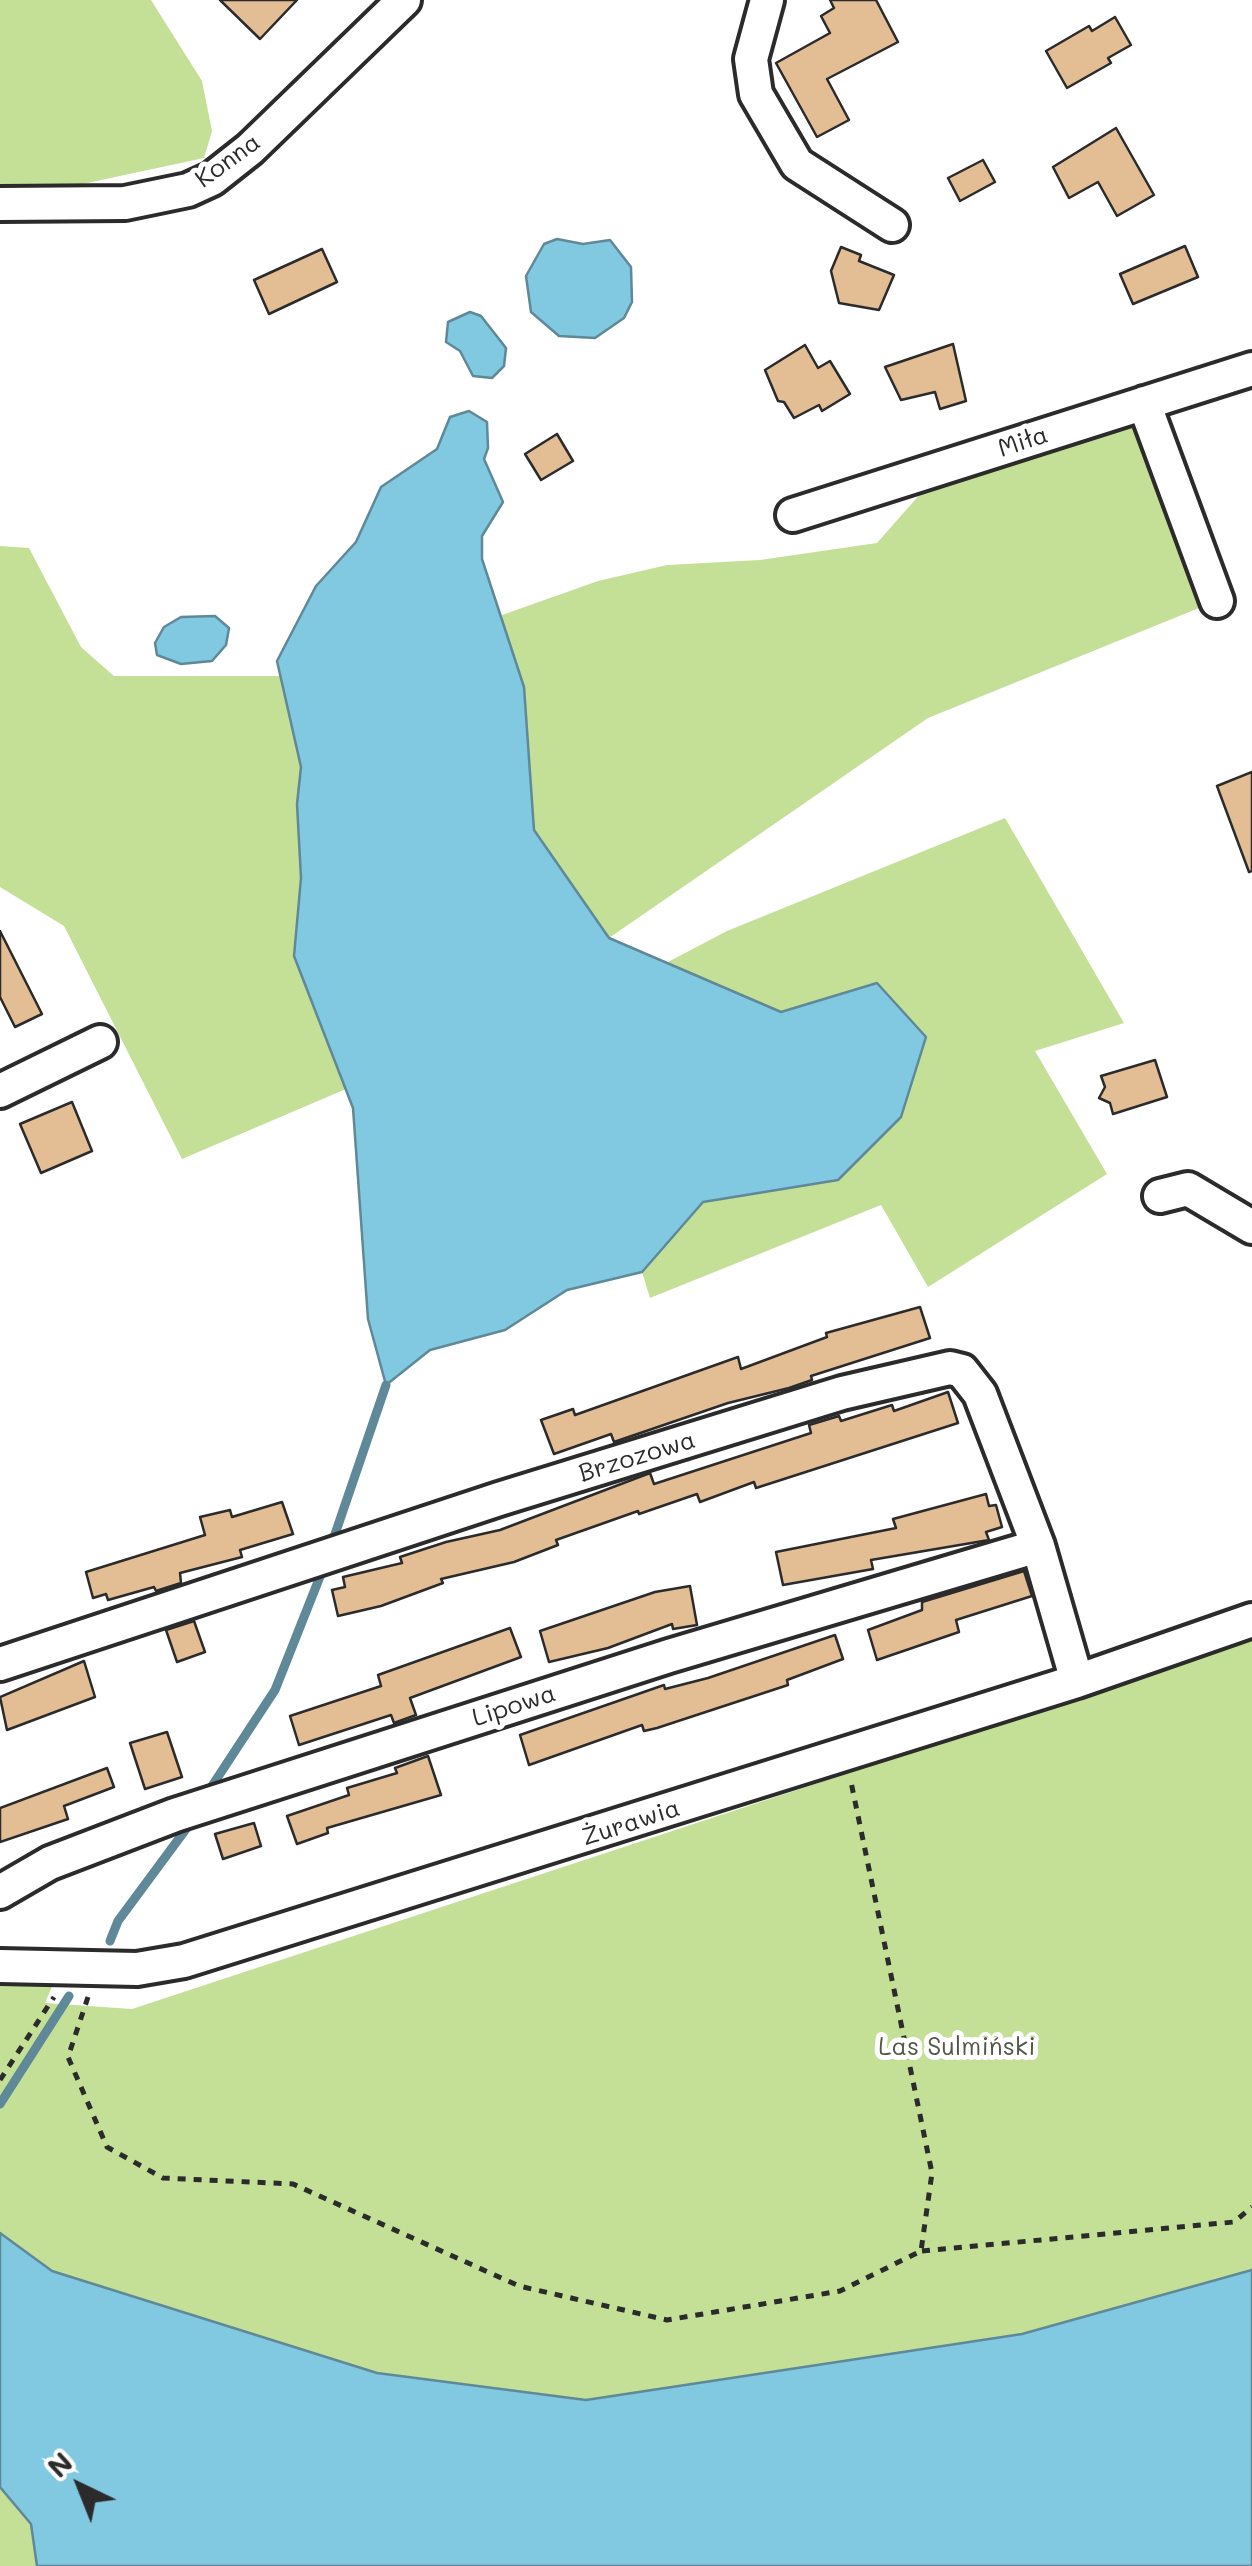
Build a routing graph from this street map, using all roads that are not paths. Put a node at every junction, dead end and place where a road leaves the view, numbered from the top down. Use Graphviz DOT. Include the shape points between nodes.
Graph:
graph roads {
  1 [pos="404,0"];
  2 [pos="767,0"];
  3 [pos="0,204"];
  4 [pos="892,224"];
  5 [pos="1252,369"];
  6 [pos="1144,403"];
  7 [pos="794,515"];
  8 [pos="1217,600"];
  9 [pos="100,1042"];
  10 [pos="0,1092"];
  11 [pos="1160,1196"];
  12 [pos="1252,1227"];
  13 [pos="1038,1546"];
  14 [pos="1252,1620"];
  15 [pos="0,1664"];
  16 [pos="1077,1681"];
  17 [pos="0,1892"];
  18 [pos="0,1966"];
  1 -- 3 [label="street, Konna" via="212,179 125,203"];
  2 -- 4 [label="street" via="751,59 756,94 797,164"];
  5 -- 6 [label="street, Miła"];
  6 -- 7 [label="street, Miła"];
  6 -- 8 [label="street"];
  9 -- 10 [label="street"];
  11 -- 12 [label="street" via="1188,1189"];
  13 -- 15 [label="street, Brzozowa" via="980,1394 962,1371 950,1368 842,1393 537,1488"];
  13 -- 16 [label="street, Brzozowa"];
  13 -- 17 [label="street, Lipowa" via="175,1815 50,1863"];
  14 -- 16 [label="street, Żurawia"];
  16 -- 18 [label="street, Żurawia" via="184,1962"];
}
